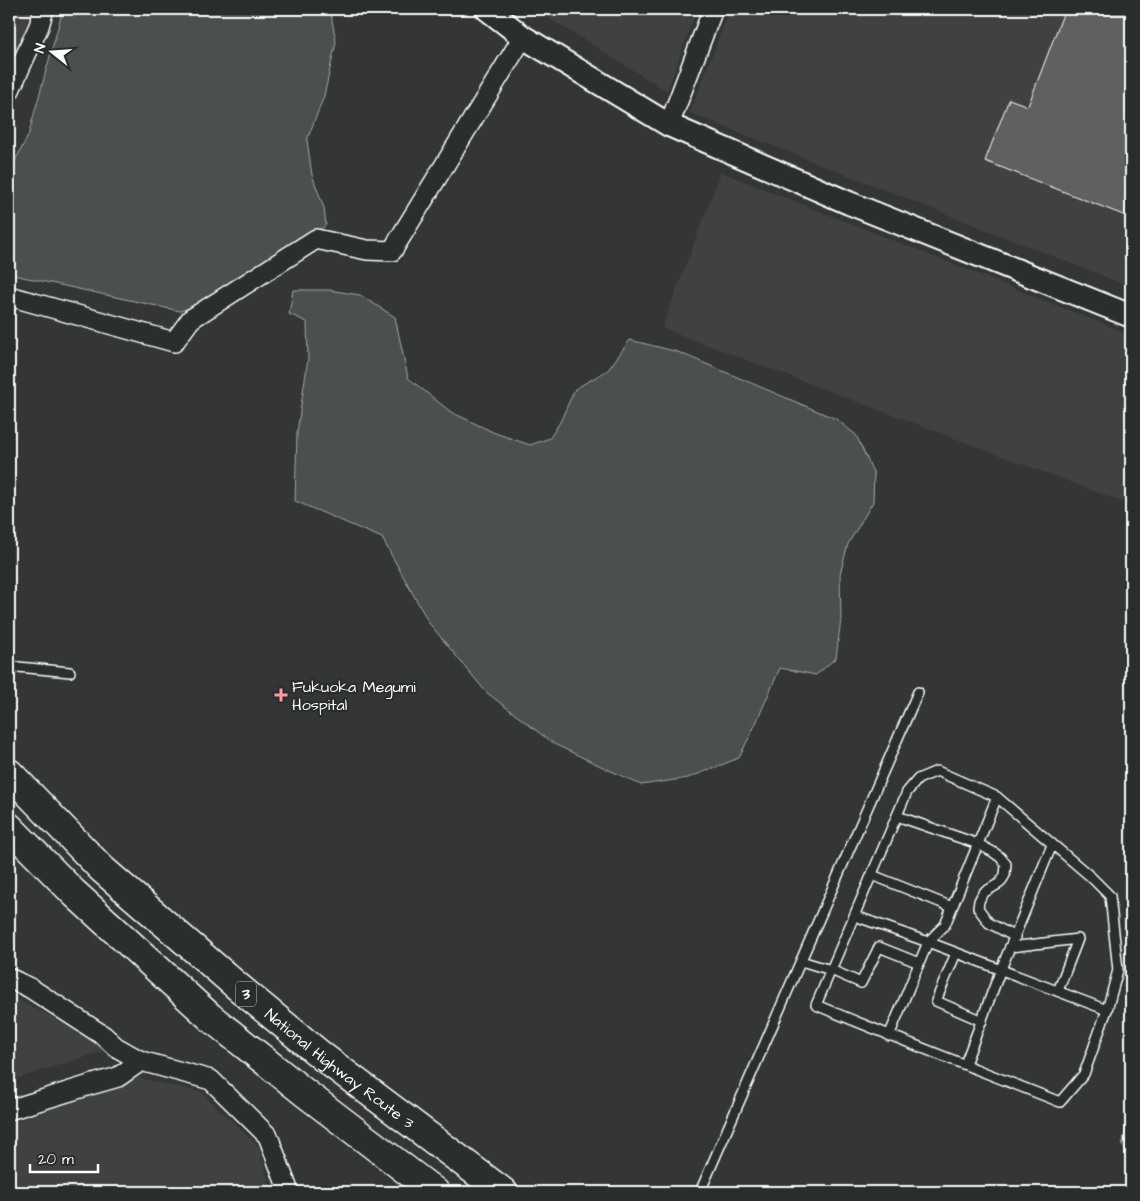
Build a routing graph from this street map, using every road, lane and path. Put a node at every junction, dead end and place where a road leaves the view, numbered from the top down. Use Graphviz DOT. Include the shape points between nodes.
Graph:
graph roads {
  1 [pos="44,9"];
  2 [pos="486,9"];
  3 [pos="713,9"];
  4 [pos="523,37"];
  5 [pos="9,92"];
  6 [pos="669,125"];
  7 [pos="9,296"];
  8 [pos="1131,316"];
  9 [pos="9,669"];
  10 [pos="70,672"];
  11 [pos="918,692"];
  12 [pos="9,772"];
  13 [pos="997,797"];
  14 [pos="897,816"];
  15 [pos="9,827"];
  16 [pos="978,844"];
  17 [pos="1052,845"];
  18 [pos="872,875"];
  19 [pos="952,907"];
  20 [pos="855,916"];
  21 [pos="1015,937"];
  22 [pos="928,942"];
  23 [pos="1010,947"];
  24 [pos="956,953"];
  25 [pos="801,961"];
  26 [pos="919,963"];
  27 [pos="831,970"];
  28 [pos="1001,970"];
  29 [pos="9,978"];
  30 [pos="1058,991"];
  31 [pos="1107,1010"];
  32 [pos="982,1021"];
  33 [pos="889,1036"];
  34 [pos="141,1061"];
  35 [pos="964,1064"];
  36 [pos="9,1110"];
  37 [pos="289,1192"];
  38 [pos="435,1192"];
  39 [pos="503,1192"];
  40 [pos="700,1192"];
  1 -- 5 [label="street"];
  2 -- 4 [label="street"];
  3 -- 6 [label="street"];
  4 -- 6 [label="street"];
  4 -- 7 [label="street" via="392,251 367,250 316,239 191,319 174,342"];
  6 -- 8 [label="street" via="849,203"];
  9 -- 10 [label="lane"];
  11 -- 25 [label="lane"];
  12 -- 39 [label="highway, National Highway Route 3 / 3" via="102,869 237,986 324,1057"];
  13 -- 14 [label="lane" via="937,771 918,779 907,792"];
  13 -- 16 [label="lane"];
  13 -- 17 [label="lane"];
  14 -- 16 [label="lane"];
  14 -- 18 [label="lane"];
  15 -- 38 [label="highway, 3" via="73,892 210,1017"];
  16 -- 19 [label="lane"];
  16 -- 21 [label="lane" via="1006,864 1000,883 983,893 978,908 989,923"];
  17 -- 21 [label="lane"];
  17 -- 31 [label="lane" via="1110,896 1118,970"];
  18 -- 19 [label="lane"];
  18 -- 20 [label="lane"];
  19 -- 22 [label="lane" via="945,924"];
  20 -- 22 [label="lane"];
  20 -- 27 [label="lane"];
  21 -- 23 [label="lane"];
  22 -- 24 [label="lane"];
  22 -- 26 [label="lane"];
  23 -- 28 [label="lane"];
  23 -- 30 [label="lane" via="1078,939"];
  24 -- 28 [label="lane"];
  24 -- 32 [label="lane" via="936,1001"];
  25 -- 27 [label="lane"];
  25 -- 40 [label="lane"];
  26 -- 27 [label="lane" via="879,947 861,983"];
  26 -- 33 [label="lane"];
  27 -- 33 [label="lane" via="816,1006"];
  28 -- 30 [label="lane"];
  28 -- 32 [label="lane"];
  29 -- 34 [label="street" via="30,988"];
  30 -- 31 [label="lane"];
  31 -- 35 [label="lane" via="1084,1074 1060,1102"];
  32 -- 35 [label="lane"];
  33 -- 35 [label="lane"];
  34 -- 36 [label="street" via="118,1077"];
  34 -- 37 [label="street" via="211,1080 268,1136"];
}
